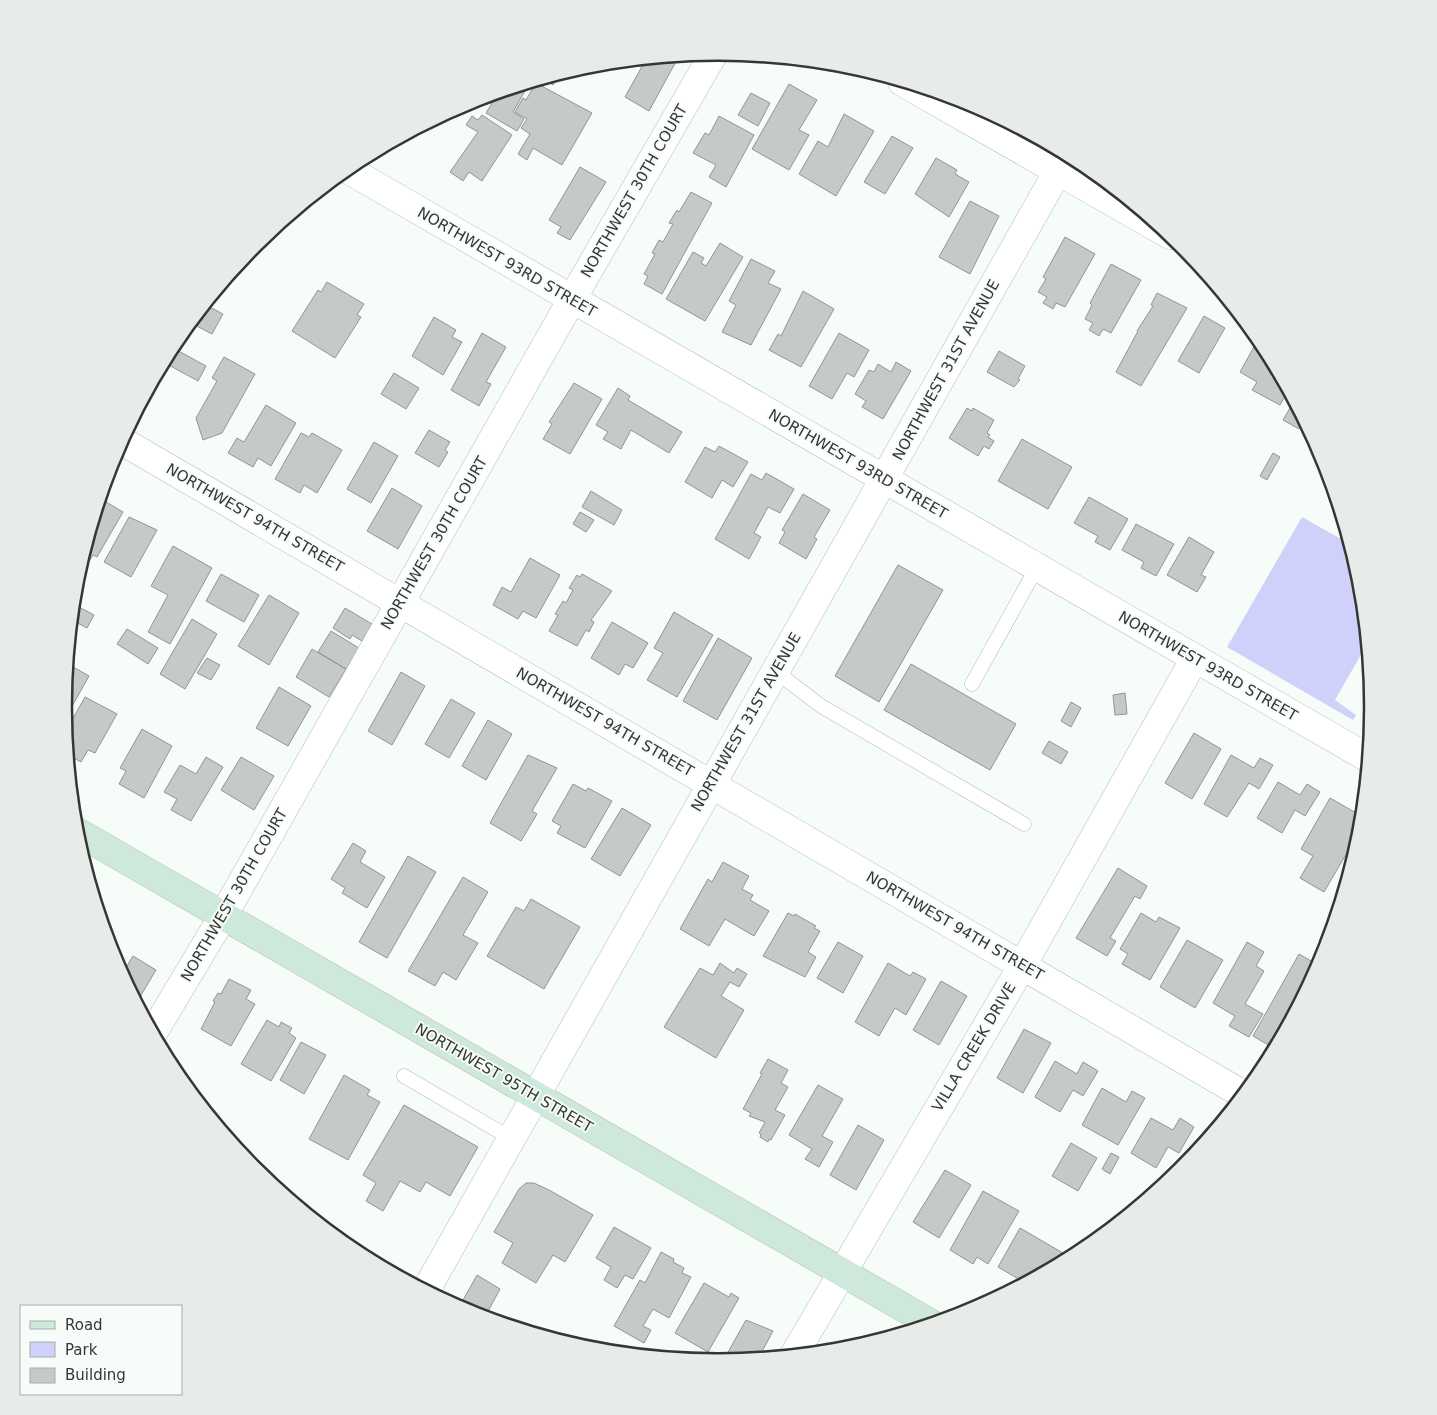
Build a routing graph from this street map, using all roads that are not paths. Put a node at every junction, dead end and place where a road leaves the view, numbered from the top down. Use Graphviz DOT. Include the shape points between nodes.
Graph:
graph roads {
  1 [pos="709,61"];
  2 [pos="938,100"];
  3 [pos="1062,163"];
  4 [pos="354,174"];
  5 [pos="1121,202"];
  6 [pos="572,299"];
  7 [pos="128,445"];
  8 [pos="884,479"];
  9 [pos="1037,567"];
  10 [pos="400,603"];
  11 [pos="1195,658"];
  12 [pos="775,671"];
  13 [pos="972,684"];
  14 [pos="1363,755"];
  15 [pos="711,784"];
  16 [pos="1024,824"];
  17 [pos="86,837"];
  18 [pos="223,916"];
  19 [pos="1022,966"];
  20 [pos="157,1027"];
  21 [pos="404,1076"];
  22 [pos="1238,1092"];
  23 [pos="537,1097"];
  24 [pos="512,1140"];
  25 [pos="841,1272"];
  26 [pos="429,1285"];
  27 [pos="924,1320"];
  28 [pos="798,1349"];
  1 -- 6 [label="street, NORTHWEST 30TH COURT"];
  2 -- 3 [label="street"];
  3 -- 5 [label="street"];
  3 -- 8 [label="street, NORTHWEST 31ST AVENUE"];
  4 -- 6 [label="street, NORTHWEST 93RD STREET"];
  6 -- 8 [label="street, NORTHWEST 93RD STREET"];
  6 -- 10 [label="street, NORTHWEST 30TH COURT"];
  7 -- 10 [label="street, NORTHWEST 94TH STREET"];
  8 -- 9 [label="street, NORTHWEST 93RD STREET"];
  8 -- 12 [label="street, NORTHWEST 31ST AVENUE"];
  9 -- 11 [label="street, NORTHWEST 93RD STREET"];
  9 -- 13 [label="lane"];
  10 -- 15 [label="street, NORTHWEST 94TH STREET"];
  10 -- 18 [label="street, NORTHWEST 30TH COURT"];
  11 -- 14 [label="street, NORTHWEST 93RD STREET"];
  11 -- 19 [label="street, VILLA CREEK DRIVE"];
  12 -- 15 [label="street, NORTHWEST 31ST AVENUE"];
  12 -- 16 [label="lane" via="821,706"];
  15 -- 19 [label="street, NORTHWEST 94TH STREET"];
  15 -- 23 [label="street, NORTHWEST 31ST AVENUE"];
  17 -- 18 [label="street, NORTHWEST 95TH STREET"];
  18 -- 20 [label="street, NORTHWEST 30TH COURT"];
  18 -- 23 [label="street, NORTHWEST 95TH STREET"];
  19 -- 22 [label="street, NORTHWEST 94TH STREET"];
  19 -- 25 [label="street, VILLA CREEK DRIVE"];
  21 -- 24 [label="lane"];
  23 -- 24 [label="street, NORTHWEST 31ST AVENUE"];
  23 -- 25 [label="street, NORTHWEST 95TH STREET"];
  24 -- 26 [label="street, NORTHWEST 31ST AVENUE"];
  25 -- 27 [label="street, NORTHWEST 95TH STREET"];
  25 -- 28 [label="street, VILLA CREEK DRIVE"];
}
